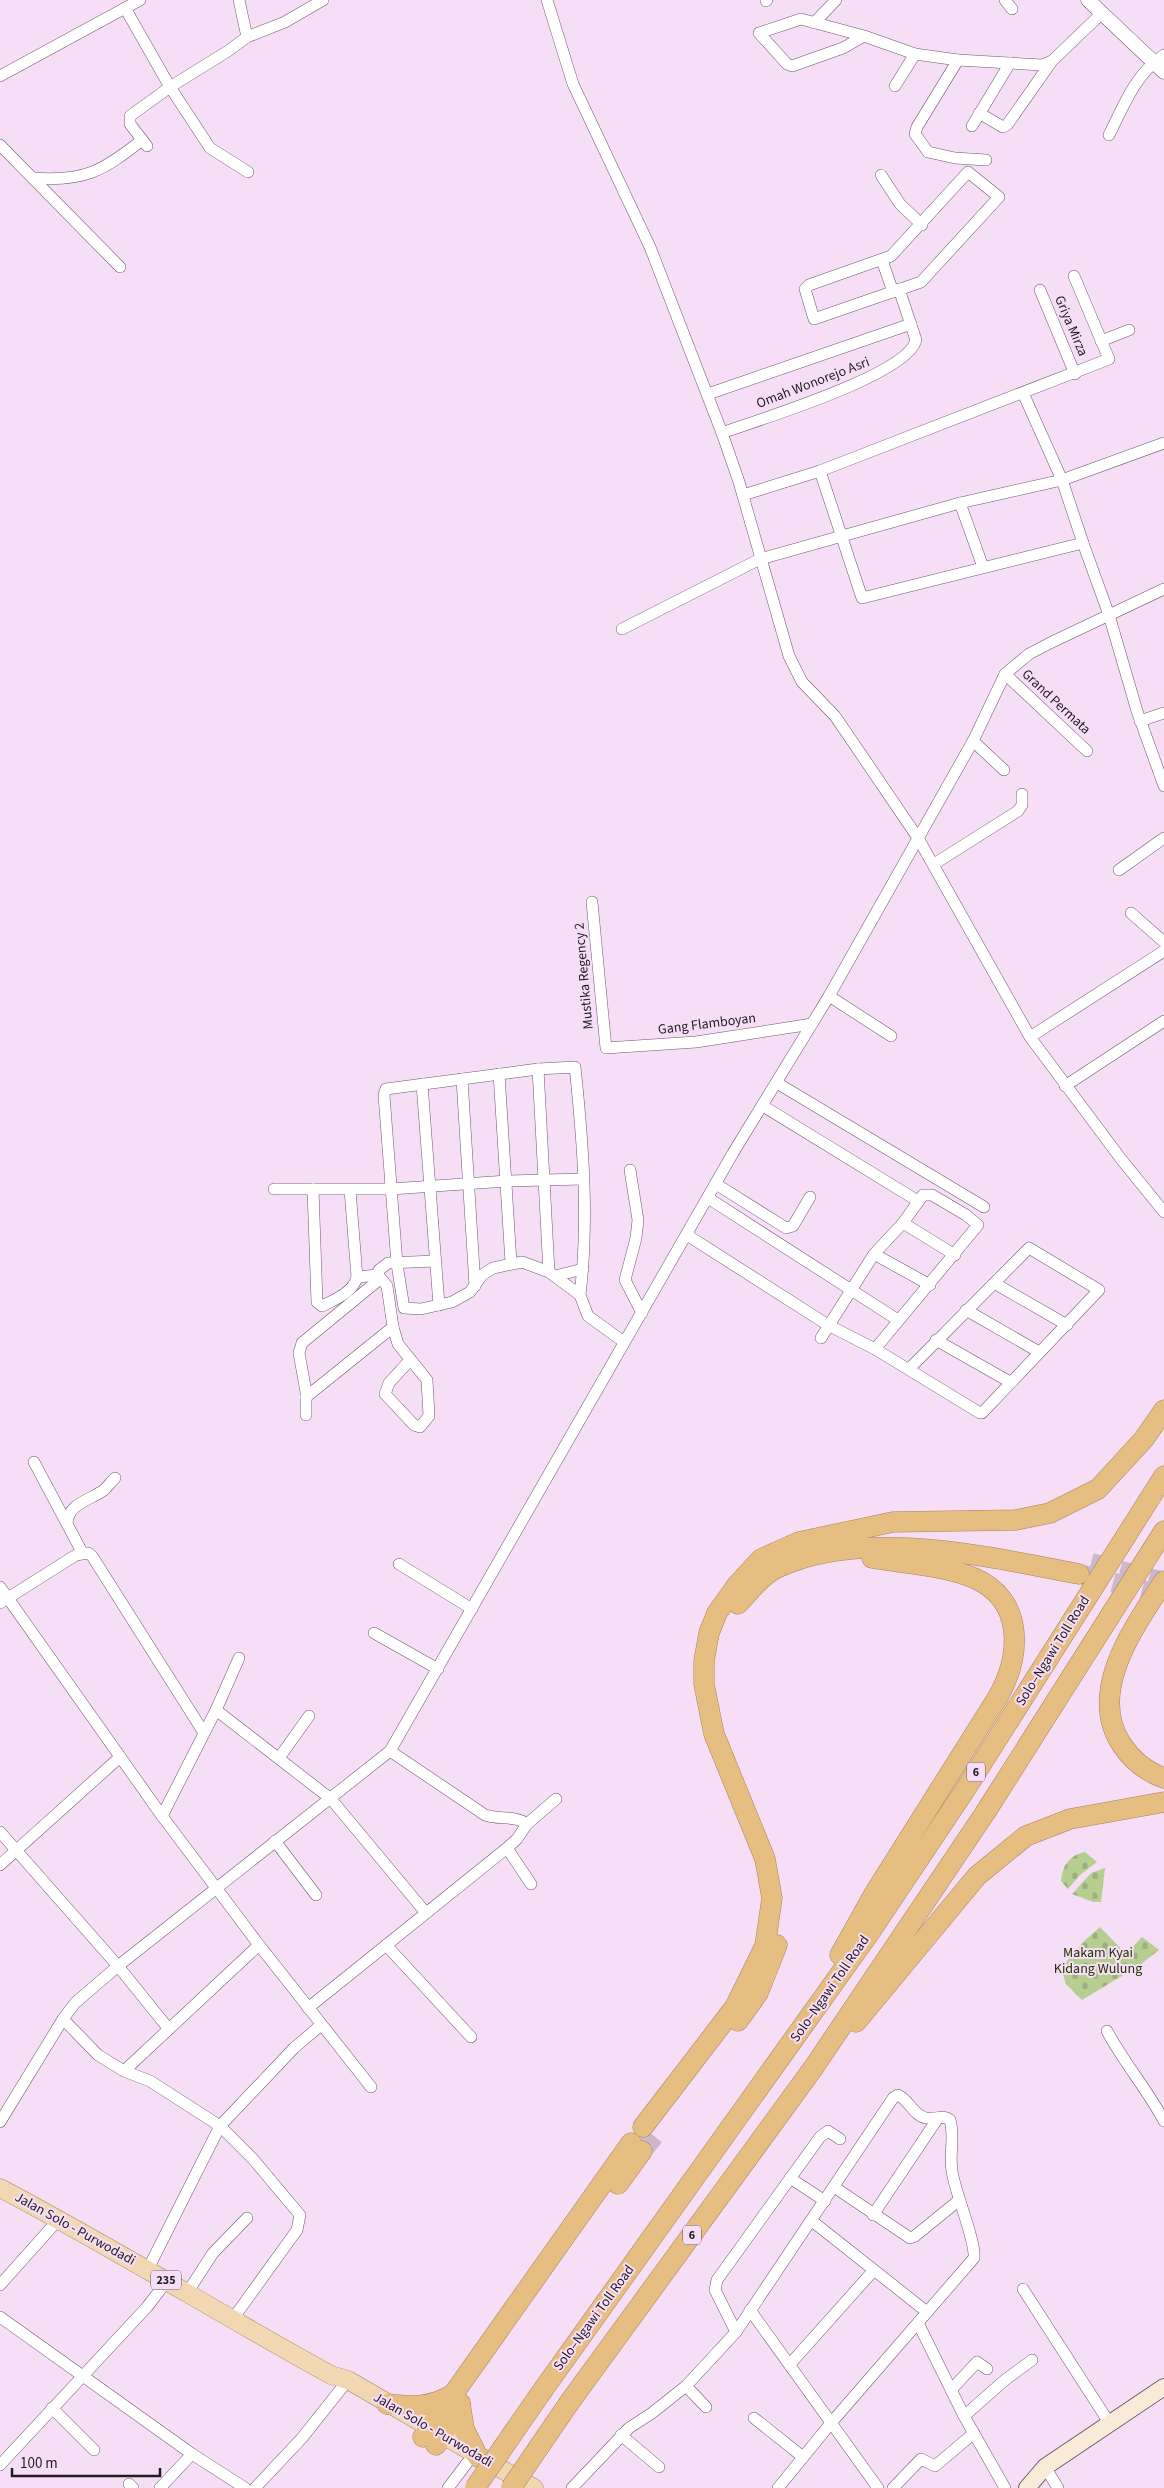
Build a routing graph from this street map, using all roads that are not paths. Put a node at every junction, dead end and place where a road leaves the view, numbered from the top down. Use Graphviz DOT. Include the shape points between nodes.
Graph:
graph roads {
  1 [pos="140,0"];
  2 [pos="239,0"];
  3 [pos="323,0"];
  4 [pos="547,0"];
  5 [pos="836,0"];
  6 [pos="1088,0"];
  7 [pos="125,8"];
  8 [pos="1102,13"];
  9 [pos="814,22"];
  10 [pos="864,36"];
  11 [pos="247,37"];
  12 [pos="916,54"];
  13 [pos="1159,58"];
  14 [pos="958,60"];
  15 [pos="1052,61"];
  16 [pos="1010,63"];
  17 [pos="1164,72"];
  18 [pos="0,76"];
  19 [pos="895,86"];
  20 [pos="170,87"];
  21 [pos="980,113"];
  22 [pos="972,126"];
  23 [pos="1109,135"];
  24 [pos="0,145"];
  25 [pos="986,160"];
  26 [pos="248,172"];
  27 [pos="880,175"];
  28 [pos="33,178"];
  29 [pos="922,225"];
  30 [pos="882,260"];
  31 [pos="120,267"];
  32 [pos="1074,276"];
  33 [pos="1040,290"];
  34 [pos="896,291"];
  35 [pos="911,324"];
  36 [pos="1129,330"];
  37 [pos="1101,341"];
  38 [pos="1075,374"];
  39 [pos="1023,393"];
  40 [pos="708,394"];
  41 [pos="722,433"];
  42 [pos="1164,443"];
  43 [pos="820,471"];
  44 [pos="1062,480"];
  45 [pos="743,496"];
  46 [pos="960,503"];
  47 [pos="840,535"];
  48 [pos="1083,543"];
  49 [pos="760,559"];
  50 [pos="983,567"];
  51 [pos="1164,588"];
  52 [pos="1110,615"];
  53 [pos="622,629"];
  54 [pos="1005,674"];
  55 [pos="1164,713"];
  56 [pos="1140,721"];
  57 [pos="973,742"];
  58 [pos="1087,751"];
  59 [pos="1160,764"];
  60 [pos="1004,770"];
  61 [pos="1164,786"];
  62 [pos="1022,794"];
  63 [pos="918,838"];
  64 [pos="1164,838"];
  65 [pos="934,864"];
  66 [pos="1119,870"];
  67 [pos="592,902"];
  68 [pos="1132,913"];
  69 [pos="1164,942"];
  70 [pos="1164,951"];
  71 [pos="829,996"];
  72 [pos="1164,1021"];
  73 [pos="812,1024"];
  74 [pos="892,1036"];
  75 [pos="1030,1037"];
  76 [pos="606,1048"];
  77 [pos="538,1069"];
  78 [pos="499,1074"];
  79 [pos="462,1079"];
  80 [pos="777,1083"];
  81 [pos="422,1084"];
  82 [pos="1065,1086"];
  83 [pos="763,1106"];
  84 [pos="630,1170"];
  85 [pos="584,1179"];
  86 [pos="545,1180"];
  87 [pos="507,1181"];
  88 [pos="469,1184"];
  89 [pos="716,1184"];
  90 [pos="429,1186"];
  91 [pos="274,1188"];
  92 [pos="313,1189"];
  93 [pos="390,1189"];
  94 [pos="350,1190"];
  95 [pos="810,1197"];
  96 [pos="708,1198"];
  97 [pos="913,1198"];
  98 [pos="984,1207"];
  99 [pos="1164,1212"];
  100 [pos="902,1223"];
  101 [pos="687,1235"];
  102 [pos="874,1254"];
  103 [pos="955,1255"];
  104 [pos="435,1261"];
  105 [pos="510,1263"];
  106 [pos="397,1264"];
  107 [pos="583,1269"];
  108 [pos="552,1274"];
  109 [pos="357,1277"];
  110 [pos="379,1277"];
  111 [pos="994,1283"];
  112 [pos="930,1285"];
  113 [pos="475,1286"];
  114 [pos="851,1290"];
  115 [pos="580,1295"];
  116 [pos="439,1305"];
  117 [pos="966,1310"];
  118 [pos="642,1313"];
  119 [pos="898,1320"];
  120 [pos="828,1325"];
  121 [pos="1067,1325"];
  122 [pos="393,1328"];
  123 [pos="821,1338"];
  124 [pos="936,1340"];
  125 [pos="624,1342"];
  126 [pos="875,1349"];
  127 [pos="1040,1352"];
  128 [pos="410,1360"];
  129 [pos="909,1369"];
  130 [pos="1010,1382"];
  131 [pos="306,1397"];
  132 [pos="1164,1410"];
  133 [pos="306,1416"];
  134 [pos="34,1462"];
  135 [pos="1164,1476"];
  136 [pos="115,1478"];
  137 [pos="68,1524"];
  138 [pos="1164,1531"];
  139 [pos="848,1532"];
  140 [pos="82,1552"];
  141 [pos="836,1552"];
  142 [pos="399,1564"];
  143 [pos="1164,1581"];
  144 [pos="0,1587"];
  145 [pos="4,1601"];
  146 [pos="472,1609"];
  147 [pos="374,1633"];
  148 [pos="239,1658"];
  149 [pos="438,1669"];
  150 [pos="216,1710"];
  151 [pos="308,1716"];
  152 [pos="204,1733"];
  153 [pos="390,1751"];
  154 [pos="120,1757"];
  155 [pos="279,1758"];
  156 [pos="1164,1778"];
  157 [pos="331,1799"];
  158 [pos="556,1799"];
  159 [pos="1164,1802"];
  160 [pos="162,1816"];
  161 [pos="527,1824"];
  162 [pos="0,1832"];
  163 [pos="275,1841"];
  164 [pos="506,1848"];
  165 [pos="16,1850"];
  166 [pos="0,1865"];
  167 [pos="531,1884"];
  168 [pos="216,1887"];
  169 [pos="316,1895"];
  170 [pos="426,1913"];
  171 [pos="259,1945"];
  172 [pos="386,1945"];
  173 [pos="118,1966"];
  174 [pos="308,2008"];
  175 [pos="63,2019"];
  176 [pos="321,2025"];
  177 [pos="168,2028"];
  178 [pos="1107,2031"];
  179 [pos="471,2037"];
  180 [pos="780,2061"];
  181 [pos="814,2067"];
  182 [pos="124,2071"];
  183 [pos="371,2087"];
  184 [pos="938,2118"];
  185 [pos="1164,2121"];
  186 [pos="0,2122"];
  187 [pos="220,2126"];
  188 [pos="642,2139"];
  189 [pos="840,2139"];
  190 [pos="790,2178"];
  191 [pos="834,2187"];
  192 [pos="0,2188"];
  193 [pos="825,2201"];
  194 [pos="958,2201"];
  195 [pos="873,2214"];
  196 [pos="246,2218"];
  197 [pos="59,2219"];
  198 [pos="812,2221"];
  199 [pos="148,2269"];
  200 [pos="874,2270"];
  201 [pos="167,2281"];
  202 [pos="0,2285"];
  203 [pos="1023,2289"];
  204 [pos="187,2293"];
  205 [pos="750,2310"];
  206 [pos="927,2312"];
  207 [pos="0,2317"];
  208 [pos="232,2320"];
  209 [pos="918,2323"];
  210 [pos="736,2332"];
  211 [pos="1032,2360"];
  212 [pos="790,2363"];
  213 [pos="987,2369"];
  214 [pos="84,2376"];
  215 [pos="345,2385"];
  216 [pos="686,2386"];
  217 [pos="1164,2387"];
  218 [pos="951,2390"];
  219 [pos="456,2399"];
  220 [pos="376,2402"];
  221 [pos="52,2408"];
  222 [pos="706,2408"];
  223 [pos="964,2416"];
  224 [pos="754,2418"];
  225 [pos="832,2422"];
  226 [pos="1110,2424"];
  227 [pos="974,2433"];
  228 [pos="621,2435"];
  229 [pos="432,2436"];
  230 [pos="94,2450"];
  231 [pos="192,2454"];
  232 [pos="804,2457"];
  233 [pos="472,2460"];
  234 [pos="0,2465"];
  235 [pos="659,2467"];
  236 [pos="1046,2467"];
  237 [pos="160,2488"];
  238 [pos="246,2488"];
  239 [pos="255,2488"];
  240 [pos="448,2488"];
  241 [pos="475,2488"];
  242 [pos="511,2488"];
  243 [pos="534,2488"];
  244 [pos="572,2488"];
  245 [pos="778,2488"];
  246 [pos="878,2488"];
  247 [pos="894,2488"];
  248 [pos="1004,2488"];
  249 [pos="1027,2488"];
  250 [pos="1058,2488"];
  1 -- 7 [label="street"];
  2 -- 11 [label="street"];
  3 -- 11 [label="street" via="284,22"];
  4 -- 40 [label="street" via="573,84 650,247"];
  5 -- 9 [label="street"];
  6 -- 8 [label="street"];
  7 -- 18 [label="street"];
  7 -- 20 [label="street"];
  8 -- 13 [label="street"];
  8 -- 15 [label="street"];
  9 -- 10 [label="street"];
  9 -- 10 [label="street" via="801,19 759,33 792,66 843,48"];
  10 -- 12 [label="street"];
  11 -- 20 [label="street"];
  12 -- 14 [label="street"];
  12 -- 19 [label="street"];
  13 -- 17 [label="street"];
  13 -- 23 [label="street" via="1139,78"];
  14 -- 16 [label="street"];
  14 -- 25 [label="street" via="915,134 928,152"];
  15 -- 16 [label="street" via="1042,65"];
  15 -- 21 [label="street" via="1005,127"];
  16 -- 21 [label="street"];
  20 -- 26 [label="street" via="210,148"];
  20 -- 28 [label="street" via="130,116 130,124 145,143 88,175 68,179"];
  21 -- 22 [label="street"];
  24 -- 28 [label="street"];
  27 -- 29 [label="street" via="900,204"];
  28 -- 31 [label="street"];
  29 -- 30 [label="street" via="897,251"];
  29 -- 34 [label="street" via="968,172 998,197 921,282"];
  30 -- 34 [label="street, Omah Wonorejo Asri"];
  30 -- 34 [label="street" via="809,284 805,290 814,319"];
  32 -- 37 [label="street, Griya Mirza"];
  33 -- 38 [label="street, Griya Mirza"];
  34 -- 35 [label="street, Omah Wonorejo Asri"];
  35 -- 40 [label="street, Omah Wonorejo Asri"];
  35 -- 41 [label="street, Omah Wonorejo Asri" via="916,340 914,345 880,373"];
  36 -- 37 [label="street, Griya Mirza"];
  37 -- 38 [label="street, Griya Mirza" via="1109,359"];
  38 -- 39 [label="street"];
  39 -- 43 [label="street"];
  39 -- 44 [label="street"];
  40 -- 41 [label="street"];
  41 -- 45 [label="street"];
  42 -- 44 [label="street"];
  43 -- 45 [label="street"];
  43 -- 47 [label="street"];
  44 -- 46 [label="street"];
  44 -- 48 [label="street"];
  45 -- 49 [label="street"];
  46 -- 47 [label="street"];
  46 -- 50 [label="street"];
  47 -- 49 [label="street"];
  47 -- 50 [label="street" via="862,598"];
  48 -- 50 [label="street"];
  48 -- 52 [label="street"];
  49 -- 53 [label="street"];
  49 -- 63 [label="street" via="789,656 802,682 835,716"];
  51 -- 52 [label="street"];
  52 -- 54 [label="street" via="1029,654"];
  52 -- 56 [label="street"];
  54 -- 57 [label="street"];
  54 -- 58 [label="street, Grand Permata"];
  55 -- 56 [label="street"];
  56 -- 59 [label="street"];
  57 -- 60 [label="street"];
  57 -- 63 [label="street"];
  59 -- 61 [label="street"];
  62 -- 65 [label="street" via="1022,805 1018,811"];
  63 -- 65 [label="street"];
  63 -- 71 [label="street"];
  64 -- 66 [label="street"];
  65 -- 75 [label="street"];
  67 -- 76 [label="street, Mustika Regency 2"];
  68 -- 69 [label="street"];
  70 -- 75 [label="street"];
  71 -- 73 [label="street"];
  71 -- 74 [label="street"];
  72 -- 82 [label="street"];
  73 -- 76 [label="street, Gang Flamboyan" via="696,1042"];
  73 -- 80 [label="street"];
  75 -- 82 [label="street"];
  77 -- 78 [label="street"];
  77 -- 85 [label="street" via="575,1067"];
  77 -- 86 [label="street"];
  78 -- 79 [label="street"];
  78 -- 87 [label="street"];
  79 -- 81 [label="street"];
  79 -- 88 [label="street"];
  80 -- 83 [label="street"];
  80 -- 98 [label="street"];
  81 -- 90 [label="street"];
  81 -- 93 [label="street" via="390,1087 384,1092"];
  82 -- 99 [label="street"];
  83 -- 89 [label="street"];
  83 -- 97 [label="street"];
  84 -- 118 [label="street" via="638,1220 625,1280"];
  85 -- 86 [label="street"];
  85 -- 107 [label="street"];
  86 -- 87 [label="street"];
  86 -- 108 [label="street"];
  87 -- 88 [label="street"];
  87 -- 105 [label="street"];
  88 -- 90 [label="street"];
  88 -- 113 [label="street"];
  89 -- 95 [label="street" via="786,1228 794,1226"];
  89 -- 96 [label="street"];
  90 -- 93 [label="street"];
  90 -- 104 [label="street"];
  91 -- 92 [label="street"];
  92 -- 94 [label="street"];
  92 -- 109 [label="street" via="319,1305 337,1299 354,1286"];
  93 -- 94 [label="street"];
  93 -- 106 [label="street"];
  94 -- 109 [label="street"];
  96 -- 101 [label="street"];
  96 -- 114 [label="street"];
  100 -- 102 [label="street"];
  100 -- 103 [label="street"];
  100 -- 103 [label="street" via="920,1198 927,1194 966,1215 978,1225"];
  101 -- 118 [label="street"];
  101 -- 120 [label="street"];
  102 -- 112 [label="street"];
  102 -- 114 [label="street"];
  103 -- 112 [label="street"];
  104 -- 106 [label="street"];
  104 -- 116 [label="street"];
  105 -- 108 [label="street" via="532,1264"];
  105 -- 113 [label="street" via="482,1275"];
  106 -- 110 [label="street" via="383,1266"];
  106 -- 116 [label="street" via="404,1308"];
  107 -- 108 [label="street"];
  107 -- 115 [label="street"];
  108 -- 115 [label="street"];
  109 -- 110 [label="street"];
  110 -- 122 [label="street" via="387,1286"];
  110 -- 131 [label="street" via="302,1343 299,1353"];
  111 -- 117 [label="street"];
  111 -- 121 [label="street"];
  111 -- 121 [label="street" via="1031,1248 1099,1290"];
  112 -- 119 [label="street"];
  113 -- 116 [label="street" via="459,1300"];
  114 -- 119 [label="street"];
  114 -- 120 [label="street"];
  115 -- 125 [label="street" via="588,1316"];
  117 -- 124 [label="street"];
  117 -- 127 [label="street"];
  118 -- 125 [label="street"];
  119 -- 126 [label="street"];
  120 -- 123 [label="street"];
  120 -- 126 [label="street"];
  121 -- 127 [label="street"];
  122 -- 128 [label="street" via="398,1344"];
  122 -- 131 [label="street"];
  124 -- 129 [label="street"];
  124 -- 130 [label="street"];
  125 -- 146 [label="street"];
  126 -- 129 [label="street"];
  127 -- 130 [label="street"];
  128 -- 128 [label="street" via="427,1380 429,1390 429,1416 420,1427 385,1394 389,1383"];
  129 -- 130 [label="street" via="982,1413"];
  131 -- 133 [label="street"];
  132 -- 139 [label="highway" via="1144,1440 1098,1489 1050,1513 1016,1520 893,1522"];
  134 -- 137 [label="street"];
  135 -- 180 [label="highway, Solo–Ngawi Toll Road / 6" via="968,1784"];
  136 -- 137 [label="street" via="74,1508"];
  137 -- 140 [label="street"];
  138 -- 181 [label="highway, Solo–Ngawi Toll Road / 6" via="990,1804"];
  139 -- 141 [label="highway" via="1002,1546 1082,1568 873,1547"];
  139 -- 188 [label="highway" via="800,1542 761,1559 717,1613 709,1633 704,1684 714,1734 765,1859 772,1898 764,1946 735,2007"];
  140 -- 145 [label="street"];
  140 -- 152 [label="street" via="92,1556"];
  141 -- 180 [label="highway" via="975,1579 999,1596 1011,1617 1015,1634 1014,1661 998,1697 874,1894"];
  141 -- 188 [label="highway" via="820,1552 775,1569 736,1606 716,1652 718,1703 725,1735 770,1838 781,1874 784,1910 776,1952 758,1993"];
  142 -- 146 [label="street"];
  143 -- 156 [label="highway" via="1135,1626 1111,1677 1110,1723 1127,1753 1155,1775"];
  144 -- 145 [label="street"];
  145 -- 154 [label="street"];
  146 -- 149 [label="street"];
  147 -- 149 [label="street"];
  148 -- 150 [label="street"];
  149 -- 153 [label="street"];
  150 -- 152 [label="street"];
  150 -- 155 [label="street"];
  151 -- 155 [label="street"];
  152 -- 160 [label="street"];
  153 -- 157 [label="street"];
  153 -- 161 [label="street" via="485,1815 517,1818"];
  154 -- 160 [label="street"];
  154 -- 165 [label="street"];
  155 -- 157 [label="street"];
  157 -- 163 [label="street"];
  157 -- 170 [label="street"];
  158 -- 161 [label="street"];
  159 -- 181 [label="highway" via="1070,1819 1026,1836 977,1876 870,2008"];
  160 -- 168 [label="street"];
  161 -- 164 [label="street"];
  162 -- 165 [label="street"];
  163 -- 168 [label="street"];
  163 -- 169 [label="street"];
  164 -- 167 [label="street"];
  164 -- 170 [label="street"];
  165 -- 166 [label="street"];
  165 -- 173 [label="street"];
  168 -- 171 [label="street"];
  168 -- 173 [label="street"];
  170 -- 172 [label="street"];
  171 -- 174 [label="street"];
  171 -- 177 [label="street"];
  172 -- 174 [label="street"];
  172 -- 179 [label="street"];
  173 -- 175 [label="street" via="76,2003"];
  173 -- 177 [label="street"];
  174 -- 176 [label="street"];
  175 -- 182 [label="street" via="98,2055"];
  175 -- 186 [label="street"];
  176 -- 183 [label="street"];
  176 -- 187 [label="street" via="294,2048"];
  177 -- 182 [label="street"];
  178 -- 185 [label="street"];
  180 -- 241 [label="highway, Solo–Ngawi Toll Road / 6, bridge"];
  181 -- 242 [label="highway, Solo–Ngawi Toll Road / 6, bridge" via="569,2403"];
  182 -- 187 [label="street" via="150,2081"];
  184 -- 191 [label="street" via="919,2115 902,2096 896,2096"];
  184 -- 194 [label="street" via="948,2118 952,2125 951,2169"];
  184 -- 195 [label="street"];
  187 -- 199 [label="street"];
  187 -- 208 [label="street" via="253,2158 301,2217 297,2230"];
  188 -- 219 [label="highway" via="515,2324"];
  189 -- 190 [label="street" via="828,2131 824,2133"];
  190 -- 193 [label="street"];
  190 -- 210 [label="street" via="714,2285"];
  191 -- 193 [label="street"];
  191 -- 195 [label="street"];
  192 -- 197 [label="main road, Jalan Solo - Purwodadi / 235"];
  193 -- 198 [label="street"];
  194 -- 195 [label="street" via="913,2238"];
  194 -- 206 [label="street" via="974,2258"];
  196 -- 204 [label="street" via="213,2253"];
  197 -- 199 [label="main road, Jalan Solo - Purwodadi / 235"];
  197 -- 202 [label="street"];
  198 -- 200 [label="street"];
  198 -- 205 [label="street"];
  199 -- 201 [label="main road, Jalan Solo - Purwodadi / 235"];
  200 -- 206 [label="street"];
  200 -- 212 [label="street"];
  201 -- 204 [label="main road, Jalan Solo - Purwodadi / 235"];
  201 -- 214 [label="street"];
  203 -- 226 [label="street"];
  204 -- 208 [label="main road, Jalan Solo - Purwodadi / 235"];
  205 -- 210 [label="street"];
  205 -- 212 [label="street"];
  206 -- 209 [label="street"];
  207 -- 214 [label="street"];
  208 -- 215 [label="main road, Jalan Solo - Purwodadi / 235"];
  209 -- 218 [label="street"];
  209 -- 225 [label="street"];
  210 -- 216 [label="street"];
  211 -- 223 [label="street"];
  212 -- 225 [label="street"];
  213 -- 218 [label="street" via="977,2362"];
  214 -- 221 [label="street"];
  214 -- 231 [label="street"];
  215 -- 220 [label="main road, Jalan Solo - Purwodadi / 235"];
  215 -- 239 [label="street"];
  216 -- 222 [label="street"];
  216 -- 228 [label="street"];
  217 -- 226 [label="main road"];
  218 -- 223 [label="street"];
  219 -- 220 [label="highway" via="426,2406"];
  219 -- 229 [label="highway"];
  219 -- 233 [label="highway"];
  220 -- 229 [label="main road, Jalan Solo - Purwodadi / 235"];
  221 -- 230 [label="street"];
  221 -- 234 [label="street"];
  223 -- 227 [label="street"];
  224 -- 232 [label="street"];
  225 -- 232 [label="street"];
  225 -- 246 [label="street"];
  226 -- 236 [label="main road"];
  227 -- 247 [label="street" via="935,2466 921,2459"];
  227 -- 248 [label="street"];
  228 -- 235 [label="street"];
  228 -- 244 [label="street"];
  229 -- 233 [label="main road, Jalan Solo - Purwodadi / 235"];
  231 -- 237 [label="street"];
  231 -- 238 [label="street"];
  232 -- 245 [label="street"];
  233 -- 240 [label="street"];
  233 -- 242 [label="main road, Jalan Solo - Purwodadi / 235"];
  233 -- 243 [label="main road, Jalan Solo - Purwodadi / 235"];
  236 -- 249 [label="main road"];
  236 -- 250 [label="street"];
}
